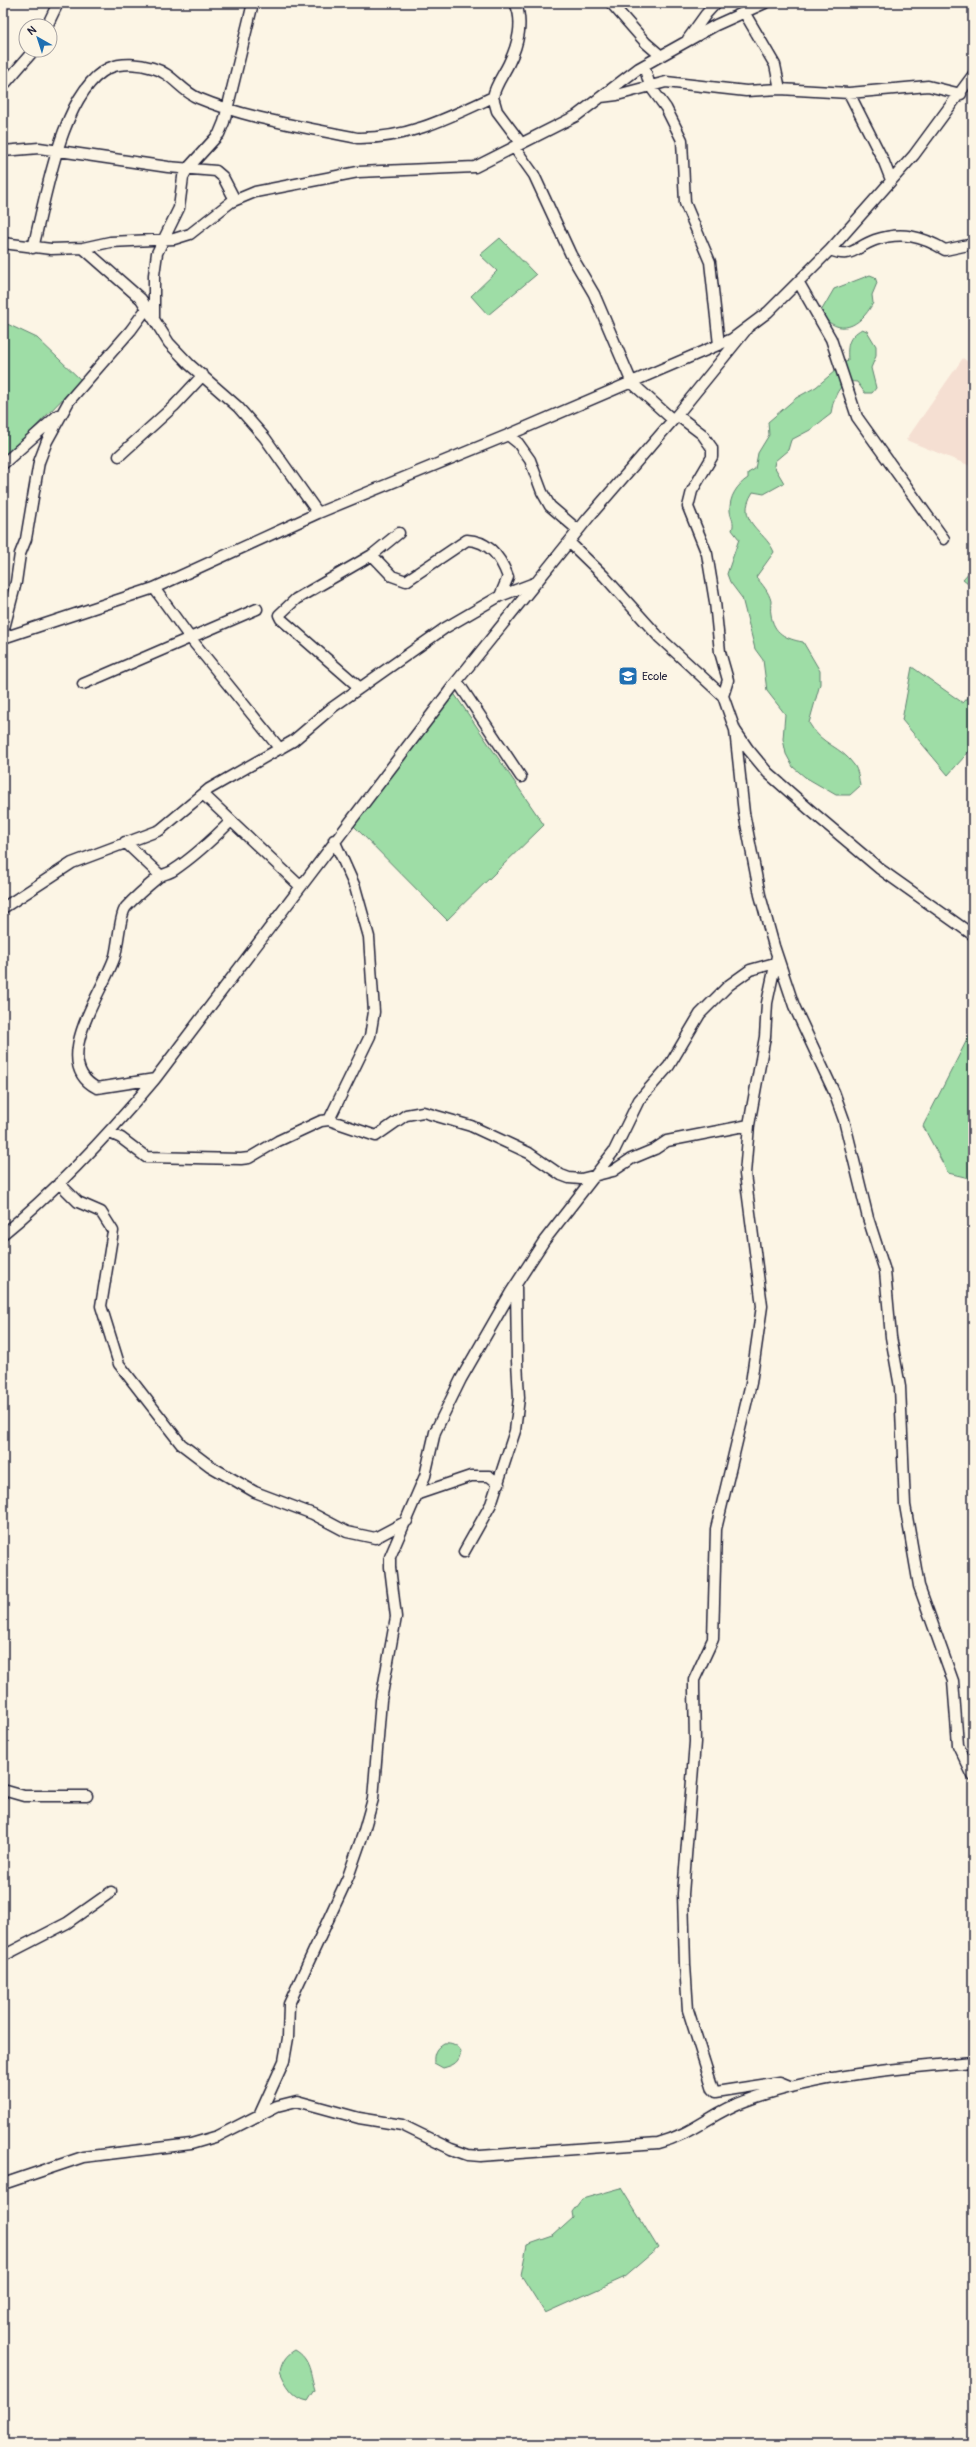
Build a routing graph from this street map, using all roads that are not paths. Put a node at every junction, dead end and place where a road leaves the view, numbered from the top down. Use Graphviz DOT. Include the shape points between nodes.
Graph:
graph roads {
  1 [pos="58,3"];
  2 [pos="253,3"];
  3 [pos="515,3"];
  4 [pos="611,3"];
  5 [pos="716,3"];
  6 [pos="765,3"];
  7 [pos="744,12"];
  8 [pos="51,18"];
  9 [pos="686,42"];
  10 [pos="660,56"];
  11 [pos="27,58"];
  12 [pos="644,66"];
  13 [pos="973,75"];
  14 [pos="3,86"];
  15 [pos="650,86"];
  16 [pos="780,89"];
  17 [pos="849,93"];
  18 [pos="961,94"];
  19 [pos="493,97"];
  20 [pos="601,97"];
  21 [pos="227,108"];
  22 [pos="517,145"];
  23 [pos="4,150"];
  24 [pos="58,150"];
  25 [pos="188,168"];
  26 [pos="891,180"];
  27 [pos="235,200"];
  28 [pos="162,241"];
  29 [pos="3,243"];
  30 [pos="973,244"];
  31 [pos="33,248"];
  32 [pos="83,248"];
  33 [pos="830,250"];
  34 [pos="799,283"];
  35 [pos="147,308"];
  36 [pos="154,320"];
  37 [pos="746,330"];
  38 [pos="719,345"];
  39 [pos="203,375"];
  40 [pos="632,383"];
  41 [pos="60,414"];
  42 [pos="675,417"];
  43 [pos="508,435"];
  44 [pos="120,456"];
  45 [pos="3,464"];
  46 [pos="318,513"];
  47 [pos="578,530"];
  48 [pos="398,533"];
  49 [pos="944,538"];
  50 [pos="569,542"];
  51 [pos="372,555"];
  52 [pos="537,581"];
  53 [pos="154,588"];
  54 [pos="500,596"];
  55 [pos="257,609"];
  56 [pos="3,632"];
  57 [pos="3,638"];
  58 [pos="191,639"];
  59 [pos="457,682"];
  60 [pos="83,684"];
  61 [pos="360,688"];
  62 [pos="723,696"];
  63 [pos="735,730"];
  64 [pos="280,748"];
  65 [pos="521,776"];
  66 [pos="203,794"];
  67 [pos="232,821"];
  68 [pos="334,840"];
  69 [pos="126,842"];
  70 [pos="161,876"];
  71 [pos="300,886"];
  72 [pos="3,908"];
  73 [pos="973,935"];
  74 [pos="776,960"];
  75 [pos="155,1080"];
  76 [pos="329,1120"];
  77 [pos="749,1125"];
  78 [pos="110,1133"];
  79 [pos="596,1176"];
  80 [pos="59,1183"];
  81 [pos="3,1234"];
  82 [pos="516,1284"];
  83 [pos="498,1484"];
  84 [pos="418,1494"];
  85 [pos="407,1521"];
  86 [pos="464,1552"];
  87 [pos="973,1776"];
  88 [pos="3,1790"];
  89 [pos="87,1796"];
  90 [pos="111,1892"];
  91 [pos="3,1956"];
  92 [pos="973,2062"];
  93 [pos="792,2088"];
  94 [pos="258,2116"];
  95 [pos="3,2184"];
  1 -- 8 [label="street"];
  2 -- 21 [label="street"];
  3 -- 19 [label="street" via="520,12 520,26 510,61"];
  4 -- 10 [label="street"];
  5 -- 9 [label="street"];
  6 -- 7 [label="street"];
  7 -- 9 [label="street"];
  7 -- 16 [label="street" via="775,65"];
  9 -- 10 [label="street"];
  10 -- 12 [label="street"];
  11 -- 14 [label="street"];
  12 -- 15 [label="street"];
  12 -- 20 [label="street"];
  13 -- 18 [label="street"];
  15 -- 16 [label="street" via="666,82 746,91"];
  15 -- 20 [label="street" via="617,96"];
  15 -- 38 [label="street" via="666,108 682,140 685,203 710,262"];
  16 -- 17 [label="street"];
  17 -- 18 [label="street" via="917,86"];
  17 -- 26 [label="street"];
  18 -- 26 [label="street" via="914,155"];
  19 -- 21 [label="street" via="430,126 398,135 367,138 357,138"];
  19 -- 22 [label="street" via="497,111"];
  20 -- 22 [label="street" via="576,116 544,134"];
  21 -- 24 [label="street" via="194,96 162,71 118,65 98,75 83,90"];
  21 -- 25 [label="street" via="219,134"];
  22 -- 27 [label="street" via="475,167 358,172 255,192"];
  22 -- 40 [label="street" via="534,174 571,255 594,294"];
  23 -- 24 [label="street"];
  24 -- 25 [label="street"];
  24 -- 31 [label="street"];
  25 -- 27 [label="street" via="216,171 223,177"];
  25 -- 28 [label="street" via="183,177 179,208"];
  26 -- 33 [label="street"];
  27 -- 28 [label="street" via="190,234"];
  28 -- 32 [label="street" via="110,242"];
  28 -- 36 [label="street" via="154,275"];
  29 -- 31 [label="street"];
  30 -- 33 [label="street" via="945,250 926,239 901,234 874,240 854,252 843,255"];
  31 -- 32 [label="street"];
  32 -- 35 [label="street" via="119,278"];
  33 -- 34 [label="street"];
  34 -- 37 [label="street"];
  34 -- 49 [label="street" via="831,338 857,417"];
  35 -- 36 [label="street"];
  35 -- 41 [label="street" via="122,341 68,400"];
  36 -- 39 [label="street" via="169,343"];
  37 -- 38 [label="street"];
  37 -- 42 [label="street"];
  38 -- 40 [label="street"];
  39 -- 44 [label="street"];
  39 -- 46 [label="street" via="238,407 265,438"];
  40 -- 42 [label="street"];
  40 -- 43 [label="street"];
  41 -- 45 [label="street"];
  41 -- 56 [label="street" via="39,462 26,539 20,554 16,582"];
  42 -- 47 [label="street"];
  42 -- 62 [label="street" via="702,434 712,448 712,457 692,490 688,507 709,564 720,652 728,680"];
  43 -- 46 [label="street"];
  43 -- 47 [label="street" via="518,443 530,460 550,506"];
  46 -- 53 [label="street"];
  47 -- 50 [label="street"];
  48 -- 51 [label="street"];
  50 -- 52 [label="street"];
  50 -- 62 [label="street" via="604,576 659,637"];
  51 -- 54 [label="street" via="392,576 406,580 467,540 476,540 491,548 502,561 508,577"];
  51 -- 61 [label="street" via="296,599 279,615"];
  52 -- 54 [label="street"];
  52 -- 59 [label="street"];
  53 -- 57 [label="street"];
  53 -- 58 [label="street"];
  54 -- 61 [label="street" via="445,628"];
  55 -- 58 [label="street"];
  58 -- 60 [label="street"];
  58 -- 64 [label="street"];
  59 -- 65 [label="street"];
  59 -- 68 [label="street"];
  61 -- 64 [label="street" via="293,741"];
  62 -- 63 [label="street"];
  63 -- 73 [label="street" via="768,774 880,869"];
  63 -- 74 [label="street" via="744,813"];
  64 -- 66 [label="street" via="214,785"];
  66 -- 67 [label="street"];
  66 -- 69 [label="street" via="160,830"];
  67 -- 70 [label="street" via="209,843 172,871"];
  67 -- 71 [label="street"];
  68 -- 71 [label="street"];
  68 -- 76 [label="street" via="355,887 370,937 374,1012 370,1036"];
  69 -- 70 [label="street"];
  69 -- 72 [label="street" via="72,864"];
  70 -- 75 [label="street" via="125,908 114,958 91,1008 76,1058 82,1076 97,1088"];
  71 -- 75 [label="street"];
  74 -- 77 [label="street"];
  74 -- 79 [label="street" via="750,970 700,1014 669,1066 639,1100 614,1151"];
  74 -- 87 [label="street" via="844,1120 868,1218 885,1271 891,1337 900,1387 905,1506 914,1558 919,1586 953,1681 958,1745"];
  75 -- 78 [label="street"];
  76 -- 78 [label="street" via="310,1125 249,1158 241,1159 146,1157"];
  76 -- 79 [label="street" via="376,1136 406,1115 423,1112 471,1126 512,1144 569,1178"];
  77 -- 79 [label="street" via="667,1141 655,1150 631,1159 620,1168"];
  77 -- 93 [label="street" via="745,1174 762,1306 751,1383 716,1529 713,1639 694,1680 695,1742 683,1894 685,1965 688,2010 714,2091 780,2082"];
  78 -- 80 [label="street"];
  79 -- 82 [label="street" via="544,1241"];
  80 -- 81 [label="street"];
  80 -- 85 [label="street" via="78,1202 101,1212 113,1232 101,1306 114,1352 119,1364 181,1444 210,1466 255,1492 313,1514 347,1532 375,1538"];
  82 -- 83 [label="street" via="520,1398 515,1431"];
  82 -- 84 [label="street" via="461,1379 435,1432"];
  83 -- 84 [label="street" via="488,1476 471,1476"];
  83 -- 86 [label="street" via="491,1504"];
  84 -- 85 [label="street"];
  85 -- 94 [label="street" via="390,1557 396,1617 381,1700 373,1799 364,1834 348,1877 289,2004 284,2061"];
  88 -- 89 [label="street" via="24,1796"];
  90 -- 91 [label="street" via="67,1923"];
  92 -- 93 [label="street" via="883,2070"];
  93 -- 94 [label="street" via="745,2101 686,2134 658,2143 480,2156 451,2149 402,2125 359,2118 309,2103 285,2103"];
  94 -- 95 [label="street" via="207,2140 83,2157"];
}
